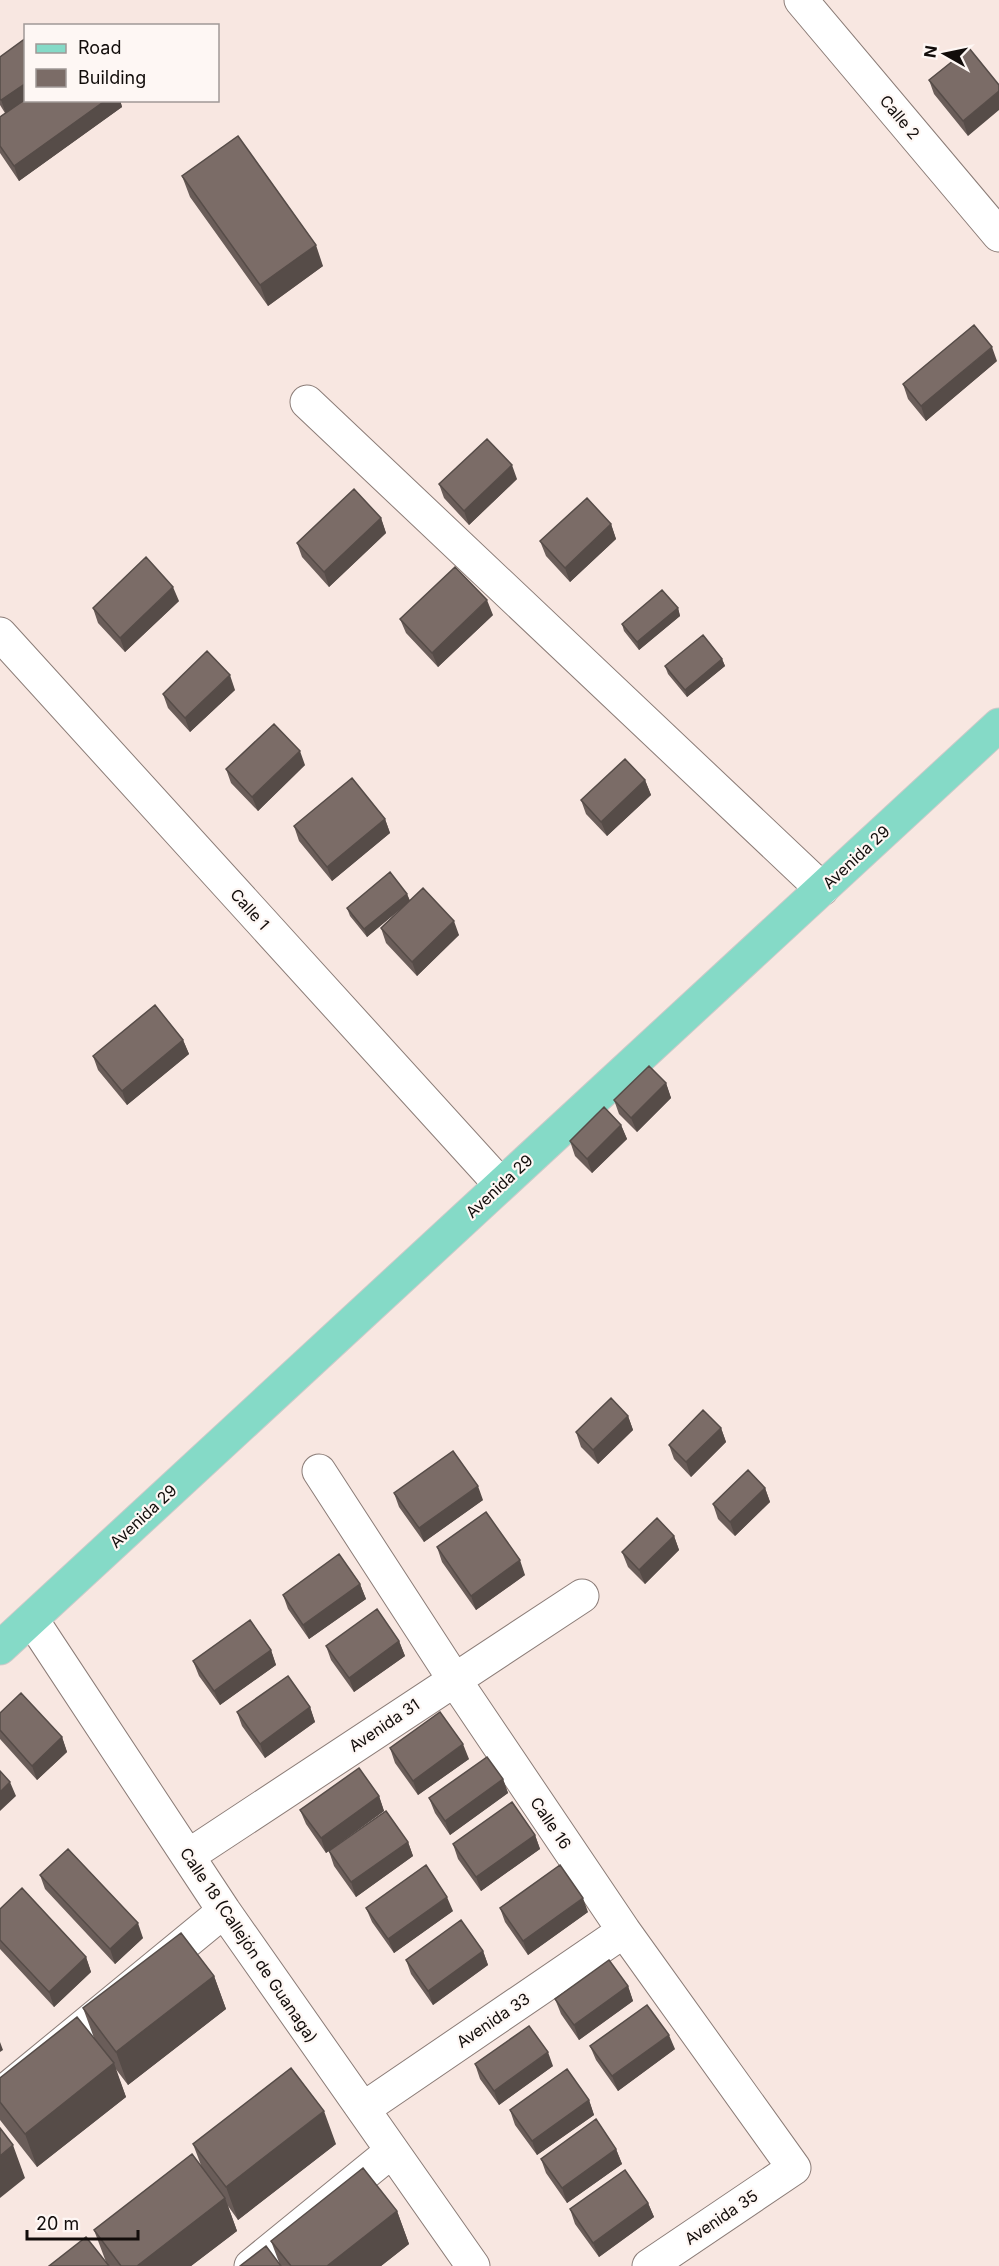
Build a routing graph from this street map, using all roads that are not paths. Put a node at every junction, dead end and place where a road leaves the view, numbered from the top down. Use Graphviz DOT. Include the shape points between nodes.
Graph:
graph roads {
  1 [pos="801,0"];
  2 [pos="999,235"];
  3 [pos="307,402"];
  4 [pos="0,634"];
  5 [pos="999,725"];
  6 [pos="822,889"];
  7 [pos="500,1184"];
  8 [pos="319,1471"];
  9 [pos="582,1596"];
  10 [pos="32,1620"];
  11 [pos="0,1648"];
  12 [pos="454,1679"];
  13 [pos="188,1856"];
  14 [pos="224,1911"];
  15 [pos="624,1931"];
  16 [pos="0,2095"];
  17 [pos="363,2109"];
  18 [pos="392,2151"];
  19 [pos="794,2168"];
  20 [pos="251,2266"];
  21 [pos="473,2266"];
  22 [pos="649,2266"];
  1 -- 2 [label="street, Calle 2"];
  3 -- 6 [label="street"];
  4 -- 7 [label="street, Calle 1"];
  5 -- 6 [label="main road, Avenida 29"];
  6 -- 7 [label="main road, Avenida 29"];
  7 -- 10 [label="main road, Avenida 29"];
  8 -- 12 [label="street, Calle 16"];
  9 -- 12 [label="street, Avenida 31"];
  10 -- 11 [label="main road, Avenida 29"];
  10 -- 13 [label="street, Calle 18 (Callejón de Guanaga)"];
  12 -- 13 [label="street, Avenida 31"];
  12 -- 15 [label="street, Calle 16"];
  13 -- 14 [label="street, Calle 18 (Callejón de Guanaga)"];
  14 -- 16 [label="street"];
  14 -- 17 [label="street, Calle 18 (Callejón de Guanaga)"];
  15 -- 17 [label="street, Avenida 33"];
  15 -- 19 [label="street, Calle 16"];
  17 -- 18 [label="street, Calle 18 (Callejón de Guanaga)"];
  18 -- 20 [label="street"];
  18 -- 21 [label="street, Calle 18 (Callejón de Guanaga)"];
  19 -- 22 [label="street, Avenida 35"];
}
